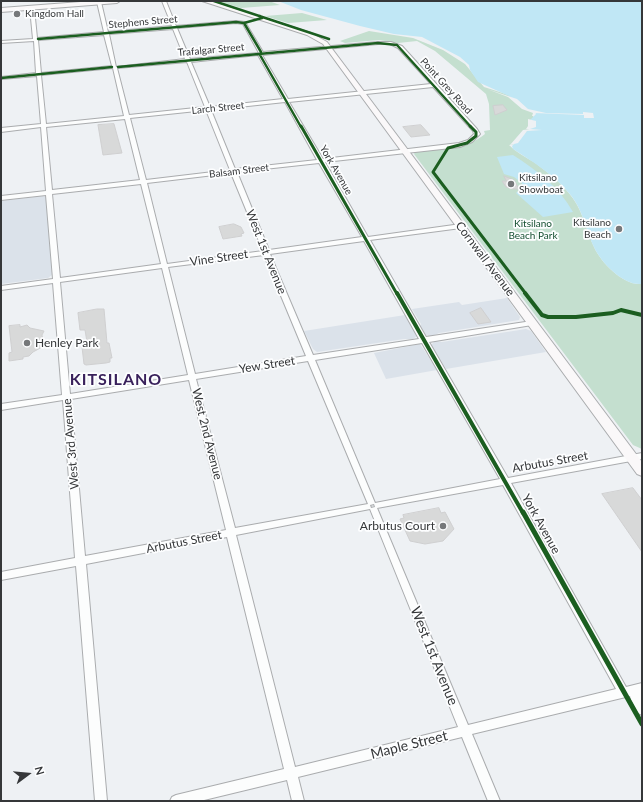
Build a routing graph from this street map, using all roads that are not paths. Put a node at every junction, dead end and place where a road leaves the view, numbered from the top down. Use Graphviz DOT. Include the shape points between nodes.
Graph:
graph roads {
  1 [pos="118,1"];
  2 [pos="164,1"];
  3 [pos="205,1"];
  4 [pos="99,2"];
  5 [pos="32,4"];
  6 [pos="1,10"];
  7 [pos="244,23"];
  8 [pos="176,27"];
  9 [pos="106,33"];
  10 [pos="36,39"];
  11 [pos="1,42"];
  12 [pos="328,47"];
  13 [pos="400,47"];
  14 [pos="260,54"];
  15 [pos="189,60"];
  16 [pos="115,67"];
  17 [pos="39,74"];
  18 [pos="1,78"];
  19 [pos="435,85"];
  20 [pos="362,93"];
  21 [pos="286,101"];
  22 [pos="207,109"];
  23 [pos="128,117"];
  24 [pos="43,126"];
  25 [pos="1,130"];
  26 [pos="475,138"];
  27 [pos="405,151"];
  28 [pos="321,161"];
  29 [pos="233,171"];
  30 [pos="143,182"];
  31 [pos="49,193"];
  32 [pos="1,198"];
  33 [pos="461,226"];
  34 [pos="366,238"];
  35 [pos="266,252"];
  36 [pos="165,266"];
  37 [pos="57,280"];
  38 [pos="1,288"];
  39 [pos="532,323"];
  40 [pos="424,340"];
  41 [pos="310,358"];
  42 [pos="192,377"];
  43 [pos="67,396"];
  44 [pos="1,407"];
  45 [pos="637,457"];
  46 [pos="642,471"];
  47 [pos="505,481"];
  48 [pos="372,506"];
  49 [pos="232,533"];
  50 [pos="80,561"];
  51 [pos="1,576"];
  52 [pos="634,690"];
  53 [pos="642,710"];
  54 [pos="465,731"];
  55 [pos="291,773"];
  56 [pos="101,801"];
  57 [pos="176,801"];
  58 [pos="298,801"];
  59 [pos="494,801"];
  1 -- 4 [label="main road"];
  2 -- 8 [label="street, West 1st Avenue"];
  3 -- 12 [label="main road" via="310,34"];
  4 -- 5 [label="main road"];
  4 -- 9 [label="street, West 2nd Avenue"];
  5 -- 6 [label="main road"];
  5 -- 10 [label="street, West 3rd Avenue"];
  7 -- 8 [label="street, Stephens Street"];
  7 -- 14 [label="street, York Avenue"];
  8 -- 9 [label="street, Stephens Street"];
  8 -- 15 [label="street, West 1st Avenue"];
  9 -- 10 [label="street, Stephens Street"];
  9 -- 16 [label="street, West 2nd Avenue"];
  10 -- 11 [label="street, Stephens Street"];
  10 -- 17 [label="street, West 3rd Avenue"];
  12 -- 13 [label="street, Trafalgar Street" via="378,43"];
  12 -- 14 [label="street, Trafalgar Street"];
  12 -- 20 [label="main road, Cornwall Avenue"];
  13 -- 19 [label="street, Point Grey Road"];
  14 -- 15 [label="street, Trafalgar Street"];
  14 -- 21 [label="street, York Avenue"];
  15 -- 16 [label="street, Trafalgar Street"];
  15 -- 22 [label="street, West 1st Avenue"];
  16 -- 17 [label="street, Trafalgar Street"];
  16 -- 23 [label="street, West 2nd Avenue"];
  17 -- 18 [label="street, Trafalgar Street"];
  17 -- 24 [label="street, West 3rd Avenue"];
  19 -- 20 [label="street, Larch Street"];
  19 -- 26 [label="street, Point Grey Road" via="475,130"];
  20 -- 21 [label="street, Larch Street"];
  20 -- 27 [label="main road, Cornwall Avenue"];
  21 -- 22 [label="street, Larch Street"];
  21 -- 28 [label="street, York Avenue"];
  22 -- 23 [label="street, Larch Street"];
  22 -- 29 [label="street, West 1st Avenue"];
  23 -- 24 [label="street, Larch Street"];
  23 -- 30 [label="street, West 2nd Avenue"];
  24 -- 25 [label="street, Larch Street"];
  24 -- 31 [label="street, West 3rd Avenue"];
  26 -- 27 [label="street, Balsam Street" via="463,144"];
  27 -- 28 [label="street, Balsam Street"];
  27 -- 33 [label="main road, Cornwall Avenue"];
  28 -- 29 [label="street, Balsam Street"];
  28 -- 34 [label="street, York Avenue"];
  29 -- 30 [label="street, Balsam Street"];
  29 -- 35 [label="street, West 1st Avenue"];
  30 -- 31 [label="street, Balsam Street"];
  30 -- 36 [label="street, West 2nd Avenue"];
  31 -- 32 [label="street, Balsam Street"];
  31 -- 37 [label="street, West 3rd Avenue"];
  33 -- 34 [label="street, Vine Street"];
  33 -- 39 [label="main road, Cornwall Avenue"];
  34 -- 35 [label="street, Vine Street"];
  34 -- 40 [label="street, York Avenue"];
  35 -- 36 [label="street, Vine Street"];
  35 -- 41 [label="street, West 1st Avenue"];
  36 -- 37 [label="street, Vine Street"];
  36 -- 42 [label="street, West 2nd Avenue"];
  37 -- 38 [label="street, Vine Street"];
  37 -- 43 [label="street, West 3rd Avenue"];
  39 -- 40 [label="street, Yew Street"];
  39 -- 45 [label="main road, Cornwall Avenue"];
  40 -- 41 [label="street, Yew Street"];
  40 -- 47 [label="street, York Avenue"];
  41 -- 42 [label="street, Yew Street"];
  41 -- 48 [label="street, West 1st Avenue"];
  42 -- 43 [label="street, Yew Street"];
  42 -- 49 [label="street, West 2nd Avenue"];
  43 -- 44 [label="street, Yew Street"];
  43 -- 50 [label="street, West 3rd Avenue"];
  45 -- 46 [label="main road, Cornwall Avenue"];
  45 -- 47 [label="street, Arbutus Street"];
  47 -- 48 [label="street, Arbutus Street"];
  47 -- 52 [label="street, York Avenue"];
  48 -- 49 [label="street, Arbutus Street"];
  48 -- 54 [label="street, West 1st Avenue"];
  49 -- 50 [label="street, Arbutus Street"];
  49 -- 55 [label="street, West 2nd Avenue"];
  50 -- 51 [label="street, Arbutus Street"];
  50 -- 56 [label="street, West 3rd Avenue"];
  52 -- 53 [label="street, York Avenue"];
  52 -- 54 [label="street, Maple Street"];
  54 -- 55 [label="street, Maple Street"];
  54 -- 59 [label="street, West 1st Avenue"];
  55 -- 57 [label="street, Maple Street"];
  55 -- 58 [label="street, West 2nd Avenue"];
}
